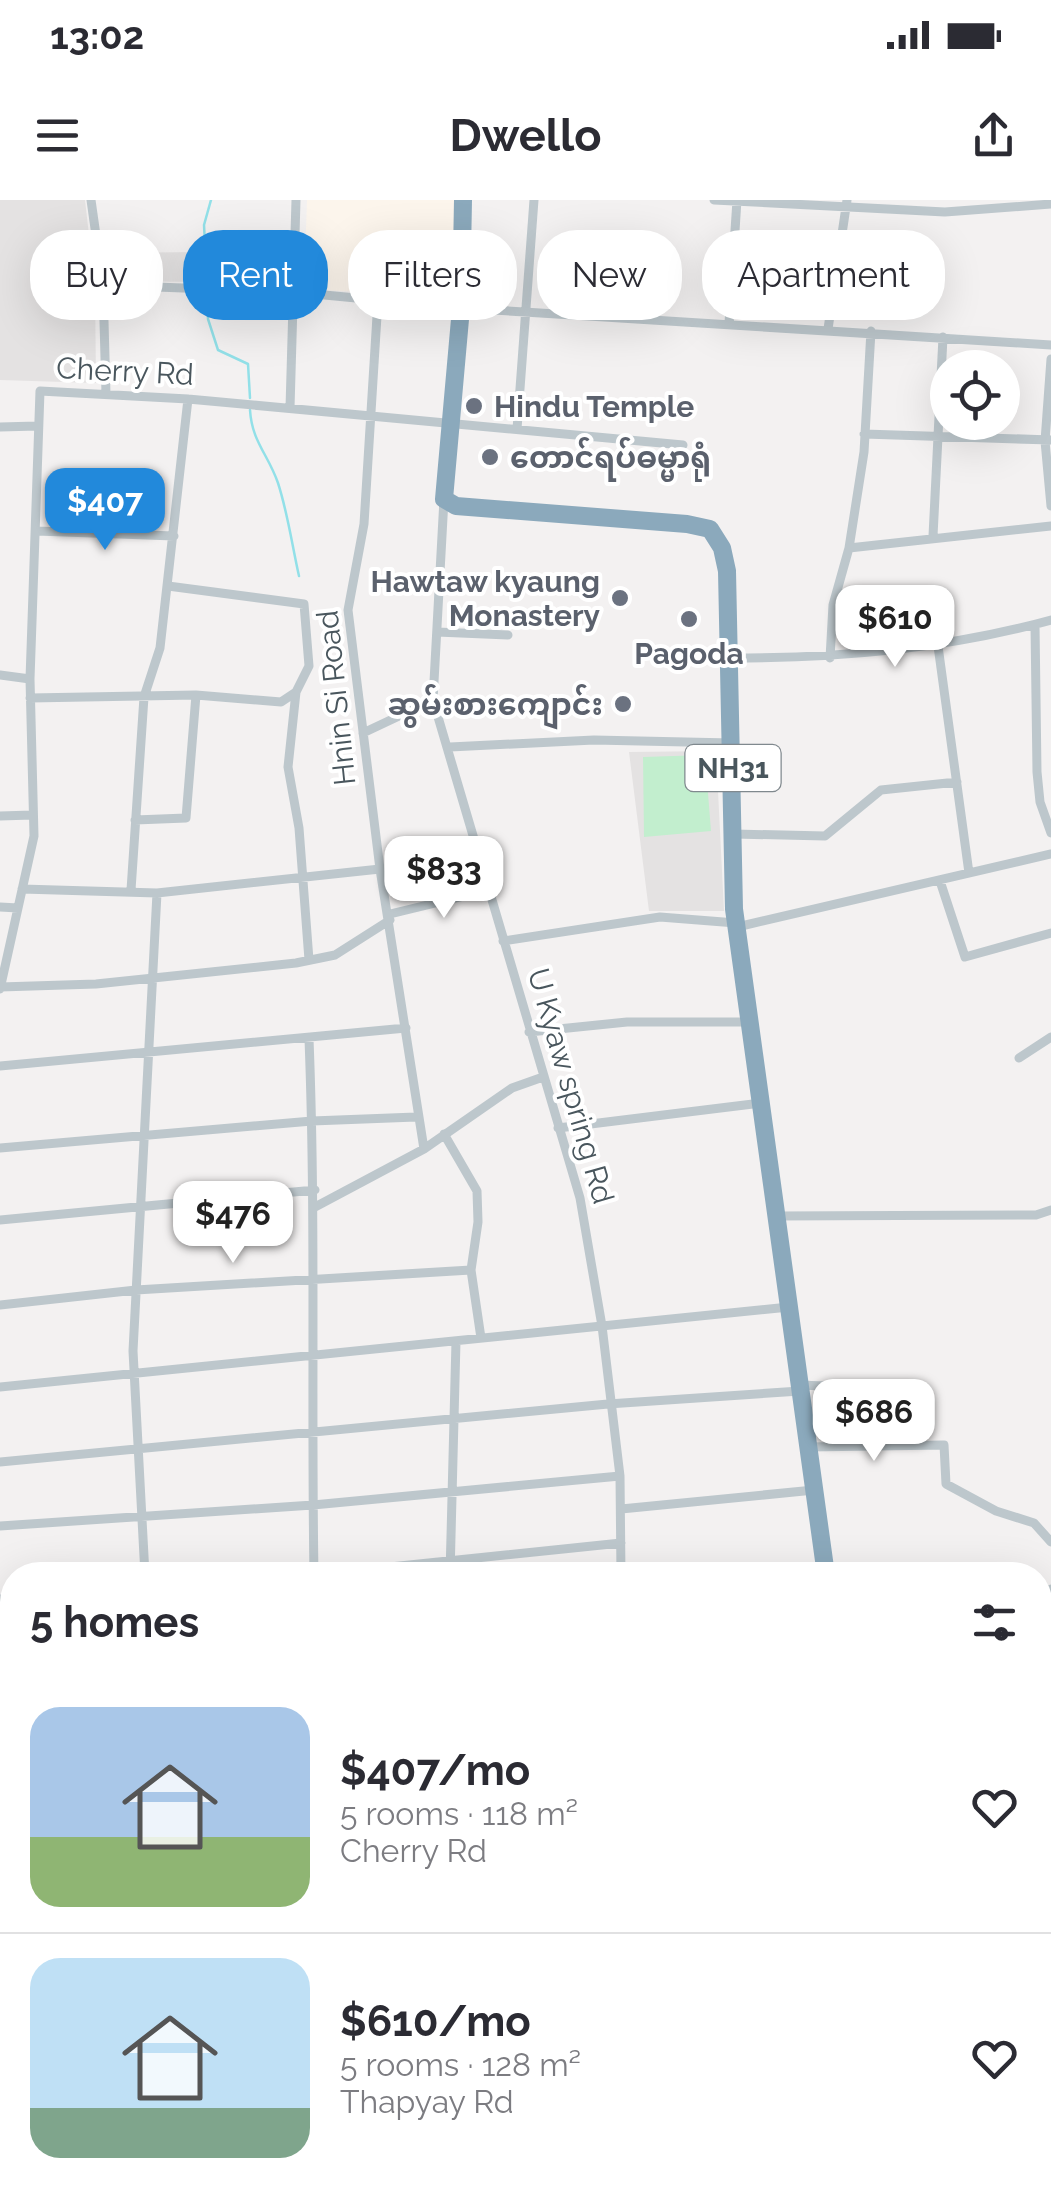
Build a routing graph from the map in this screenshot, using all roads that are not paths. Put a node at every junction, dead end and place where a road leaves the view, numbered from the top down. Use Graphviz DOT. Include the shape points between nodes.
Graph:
graph roads {
  1 [pos="91,200"];
  2 [pos="296,200"];
  3 [pos="463,200"];
  4 [pos="534,200"];
  5 [pos="714,200"];
  6 [pos="737,201"];
  7 [pos="1051,204"];
  8 [pos="847,205"];
  9 [pos="95,230"];
  10 [pos="295,230"];
  11 [pos="462,230"];
  12 [pos="517,311"];
  13 [pos="526,312"];
  14 [pos="104,320"];
  15 [pos="292,320"];
  16 [pos="377,320"];
  17 [pos="460,320"];
  18 [pos="729,323"];
  19 [pos="828,329"];
  20 [pos="871,331"];
  21 [pos="942,336"];
  22 [pos="1051,345"];
  23 [pos="941,350"];
  24 [pos="1051,360"];
  25 [pos="106,394"];
  26 [pos="188,399"];
  27 [pos="290,408"];
  28 [pos="373,416"];
  29 [pos="449,424"];
  30 [pos="37,426"];
  31 [pos="0,427"];
  32 [pos="517,429"];
  33 [pos="864,434"];
  34 [pos="930,438"];
  35 [pos="1020,439"];
  36 [pos="938,440"];
  37 [pos="1048,440"];
  38 [pos="684,444"];
  39 [pos="444,499"];
  40 [pos="1051,506"];
  41 [pos="1051,526"];
  42 [pos="38,532"];
  43 [pos="174,536"];
  44 [pos="933,536"];
  45 [pos="849,548"];
  46 [pos="168,586"];
  47 [pos="1051,620"];
  48 [pos="1034,625"];
  49 [pos="437,632"];
  50 [pos="508,635"];
  51 [pos="938,646"];
  52 [pos="732,658"];
  53 [pos="830,658"];
  54 [pos="0,675"];
  55 [pos="30,678"];
  56 [pos="296,692"];
  57 [pos="196,695"];
  58 [pos="144,696"];
  59 [pos="30,698"];
  60 [pos="433,700"];
  61 [pos="363,733"];
  62 [pos="733,743"];
  63 [pos="450,747"];
  64 [pos="958,782"];
  65 [pos="32,815"];
  66 [pos="0,816"];
  67 [pos="135,820"];
  68 [pos="1051,833"];
  69 [pos="734,834"];
  70 [pos="1051,854"];
  71 [pos="380,869"];
  72 [pos="970,873"];
  73 [pos="304,877"];
  74 [pos="940,881"];
  75 [pos="22,889"];
  76 [pos="132,890"];
  77 [pos="489,890"];
  78 [pos="157,893"];
  79 [pos="0,906"];
  80 [pos="18,908"];
  81 [pos="390,917"];
  82 [pos="736,925"];
  83 [pos="1051,933"];
  84 [pos="503,941"];
  85 [pos="309,960"];
  86 [pos="152,977"];
  87 [pos="0,988"];
  88 [pos="750,1022"];
  89 [pos="406,1028"];
  90 [pos="529,1032"];
  91 [pos="1051,1037"];
  92 [pos="309,1039"];
  93 [pos="148,1053"];
  94 [pos="1019,1058"];
  95 [pos="0,1066"];
  96 [pos="543,1077"];
  97 [pos="761,1103"];
  98 [pos="416,1117"];
  99 [pos="312,1120"];
  100 [pos="558,1128"];
  101 [pos="444,1134"];
  102 [pos="144,1137"];
  103 [pos="0,1148"];
  104 [pos="424,1149"];
  105 [pos="315,1190"];
  106 [pos="140,1205"];
  107 [pos="315,1207"];
  108 [pos="1051,1210"];
  109 [pos="776,1216"];
  110 [pos="0,1220"];
  111 [pos="471,1270"];
  112 [pos="312,1282"];
  113 [pos="136,1290"];
  114 [pos="0,1305"];
  115 [pos="789,1306"];
  116 [pos="602,1326"];
  117 [pos="481,1338"];
  118 [pos="456,1341"];
  119 [pos="310,1356"];
  120 [pos="134,1374"];
  121 [pos="0,1387"];
  122 [pos="851,1387"];
  123 [pos="800,1388"];
  124 [pos="608,1404"];
  125 [pos="453,1420"];
  126 [pos="311,1434"];
  127 [pos="808,1447"];
  128 [pos="138,1450"];
  129 [pos="0,1462"];
  130 [pos="620,1476"];
  131 [pos="814,1490"];
  132 [pos="451,1492"];
  133 [pos="312,1505"];
  134 [pos="620,1509"];
  135 [pos="142,1516"];
  136 [pos="0,1526"];
  137 [pos="621,1542"];
  138 [pos="1051,1542"];
  139 [pos="144,1562"];
  140 [pos="313,1562"];
  141 [pos="450,1562"];
  142 [pos="494,1562"];
  143 [pos="621,1562"];
  144 [pos="824,1562"];
  1 -- 9 [label="street"];
  2 -- 10 [label="street"];
  3 -- 11 [label="highway"];
  4 -- 13 [label="street"];
  5 -- 6 [label="street"];
  6 -- 8 [label="street"];
  6 -- 18 [label="street"];
  7 -- 8 [label="street" via="945,212"];
  8 -- 19 [label="street"];
  12 -- 13 [label="street"];
  13 -- 18 [label="street"];
  13 -- 32 [label="street"];
  14 -- 25 [label="street"];
  15 -- 27 [label="street"];
  16 -- 28 [label="street, Hnin Si Road"];
  17 -- 29 [label="highway"];
  18 -- 19 [label="street"];
  19 -- 20 [label="street"];
  20 -- 21 [label="street"];
  20 -- 33 [label="street"];
  21 -- 22 [label="street"];
  21 -- 23 [label="street"];
  24 -- 37 [label="street"];
  25 -- 26 [label="street, Cherry Rd"];
  25 -- 30 [label="street, Cherry Rd" via="40,391"];
  26 -- 27 [label="street, Cherry Rd"];
  26 -- 43 [label="street"];
  27 -- 28 [label="street, Cherry Rd"];
  28 -- 29 [label="street, Cherry Rd"];
  28 -- 61 [label="street, Hnin Si Road" via="348,610"];
  29 -- 32 [label="street, Cherry Rd"];
  29 -- 39 [label="highway"];
  30 -- 31 [label="street"];
  30 -- 42 [label="street, Cherry Rd"];
  32 -- 38 [label="street, Cherry Rd"];
  33 -- 34 [label="street"];
  33 -- 45 [label="street"];
  35 -- 37 [label="street"];
  36 -- 44 [label="street"];
  37 -- 40 [label="street"];
  39 -- 49 [label="street, U Kyaw spring Rd"];
  39 -- 52 [label="highway, NH31" via="456,506 710,529 727,571"];
  41 -- 44 [label="street"];
  42 -- 43 [label="street"];
  42 -- 55 [label="street, Cherry Rd"];
  43 -- 46 [label="street"];
  44 -- 45 [label="street"];
  45 -- 53 [label="street" via="833,605"];
  46 -- 56 [label="street" via="304,604 308,666"];
  46 -- 58 [label="street" via="160,648"];
  47 -- 48 [label="street"];
  48 -- 51 [label="street"];
  48 -- 68 [label="street" via="1037,772"];
  49 -- 50 [label="street"];
  49 -- 60 [label="street, U Kyaw spring Rd"];
  51 -- 53 [label="street"];
  51 -- 64 [label="street"];
  52 -- 53 [label="street"];
  52 -- 62 [label="highway, NH31"];
  54 -- 55 [label="street"];
  55 -- 59 [label="street, Cherry Rd"];
  56 -- 57 [label="street" via="280,702"];
  56 -- 73 [label="street" via="288,767"];
  57 -- 58 [label="street"];
  57 -- 67 [label="street" via="186,818"];
  58 -- 59 [label="street"];
  58 -- 67 [label="street"];
  59 -- 65 [label="street, Cherry Rd"];
  60 -- 61 [label="street"];
  60 -- 63 [label="street, U Kyaw spring Rd"];
  61 -- 71 [label="street, Hnin Si Road"];
  62 -- 63 [label="street"];
  62 -- 69 [label="highway, NH31"];
  63 -- 77 [label="street, U Kyaw spring Rd"];
  64 -- 69 [label="street" via="881,790 825,836"];
  64 -- 72 [label="street"];
  65 -- 66 [label="street"];
  65 -- 75 [label="street, Cherry Rd"];
  67 -- 76 [label="street"];
  69 -- 82 [label="highway, NH31"];
  70 -- 72 [label="street"];
  71 -- 73 [label="street"];
  71 -- 81 [label="street, Hnin Si Road"];
  72 -- 74 [label="street"];
  73 -- 78 [label="street"];
  73 -- 85 [label="street"];
  74 -- 82 [label="street"];
  74 -- 83 [label="street" via="965,956"];
  75 -- 76 [label="street"];
  75 -- 80 [label="street, Cherry Rd"];
  76 -- 78 [label="street"];
  77 -- 81 [label="street"];
  77 -- 84 [label="street, U Kyaw spring Rd"];
  78 -- 86 [label="street"];
  79 -- 80 [label="street"];
  80 -- 87 [label="street, Cherry Rd"];
  81 -- 85 [label="street" via="335,955"];
  81 -- 89 [label="street, Hnin Si Road"];
  82 -- 84 [label="street" via="660,917"];
  82 -- 88 [label="highway, NH31"];
  84 -- 90 [label="street, U Kyaw spring Rd"];
  85 -- 86 [label="street"];
  86 -- 87 [label="street"];
  86 -- 93 [label="street"];
  88 -- 90 [label="street" via="626,1022"];
  88 -- 97 [label="highway, NH31"];
  89 -- 92 [label="street"];
  89 -- 98 [label="street, Hnin Si Road"];
  90 -- 96 [label="street, U Kyaw spring Rd"];
  91 -- 94 [label="street"];
  92 -- 93 [label="street"];
  92 -- 99 [label="street"];
  93 -- 95 [label="street"];
  93 -- 102 [label="street"];
  96 -- 100 [label="street, U Kyaw spring Rd"];
  96 -- 101 [label="street" via="512,1088"];
  97 -- 100 [label="street"];
  97 -- 109 [label="highway, NH31"];
  98 -- 99 [label="street"];
  98 -- 104 [label="street, Hnin Si Road"];
  99 -- 102 [label="street"];
  99 -- 105 [label="street"];
  100 -- 116 [label="street, U Kyaw spring Rd" via="580,1198"];
  101 -- 104 [label="street"];
  101 -- 111 [label="street" via="476,1191"];
  102 -- 103 [label="street"];
  102 -- 106 [label="street"];
  104 -- 107 [label="street"];
  105 -- 106 [label="street"];
  105 -- 107 [label="street"];
  106 -- 110 [label="street"];
  106 -- 113 [label="street"];
  107 -- 112 [label="street"];
  108 -- 109 [label="street"];
  109 -- 115 [label="highway, NH31"];
  111 -- 112 [label="street"];
  111 -- 117 [label="street"];
  112 -- 113 [label="street"];
  112 -- 119 [label="street"];
  113 -- 114 [label="street"];
  113 -- 120 [label="street"];
  115 -- 116 [label="street"];
  115 -- 123 [label="highway, NH31"];
  116 -- 117 [label="street"];
  116 -- 124 [label="street, U Kyaw spring Rd"];
  117 -- 118 [label="street"];
  118 -- 119 [label="street"];
  118 -- 125 [label="street"];
  119 -- 120 [label="street"];
  119 -- 126 [label="street"];
  120 -- 121 [label="street"];
  120 -- 128 [label="street"];
  122 -- 123 [label="street"];
  123 -- 124 [label="street"];
  123 -- 127 [label="highway, NH31"];
  124 -- 125 [label="street"];
  124 -- 130 [label="street, U Kyaw spring Rd"];
  125 -- 126 [label="street"];
  125 -- 132 [label="street"];
  126 -- 128 [label="street"];
  126 -- 133 [label="street"];
  127 -- 131 [label="highway, NH31"];
  127 -- 138 [label="street" via="944,1445 946,1484 1034,1523"];
  128 -- 129 [label="street"];
  128 -- 135 [label="street"];
  130 -- 132 [label="street"];
  130 -- 134 [label="street, U Kyaw spring Rd"];
  131 -- 134 [label="street"];
  131 -- 144 [label="highway, NH31"];
  132 -- 133 [label="street"];
  132 -- 141 [label="street"];
  133 -- 135 [label="street"];
  133 -- 140 [label="street"];
  134 -- 137 [label="street, U Kyaw spring Rd"];
  135 -- 136 [label="street"];
  135 -- 139 [label="street"];
  137 -- 142 [label="street"];
  137 -- 143 [label="street, U Kyaw spring Rd"];
}
